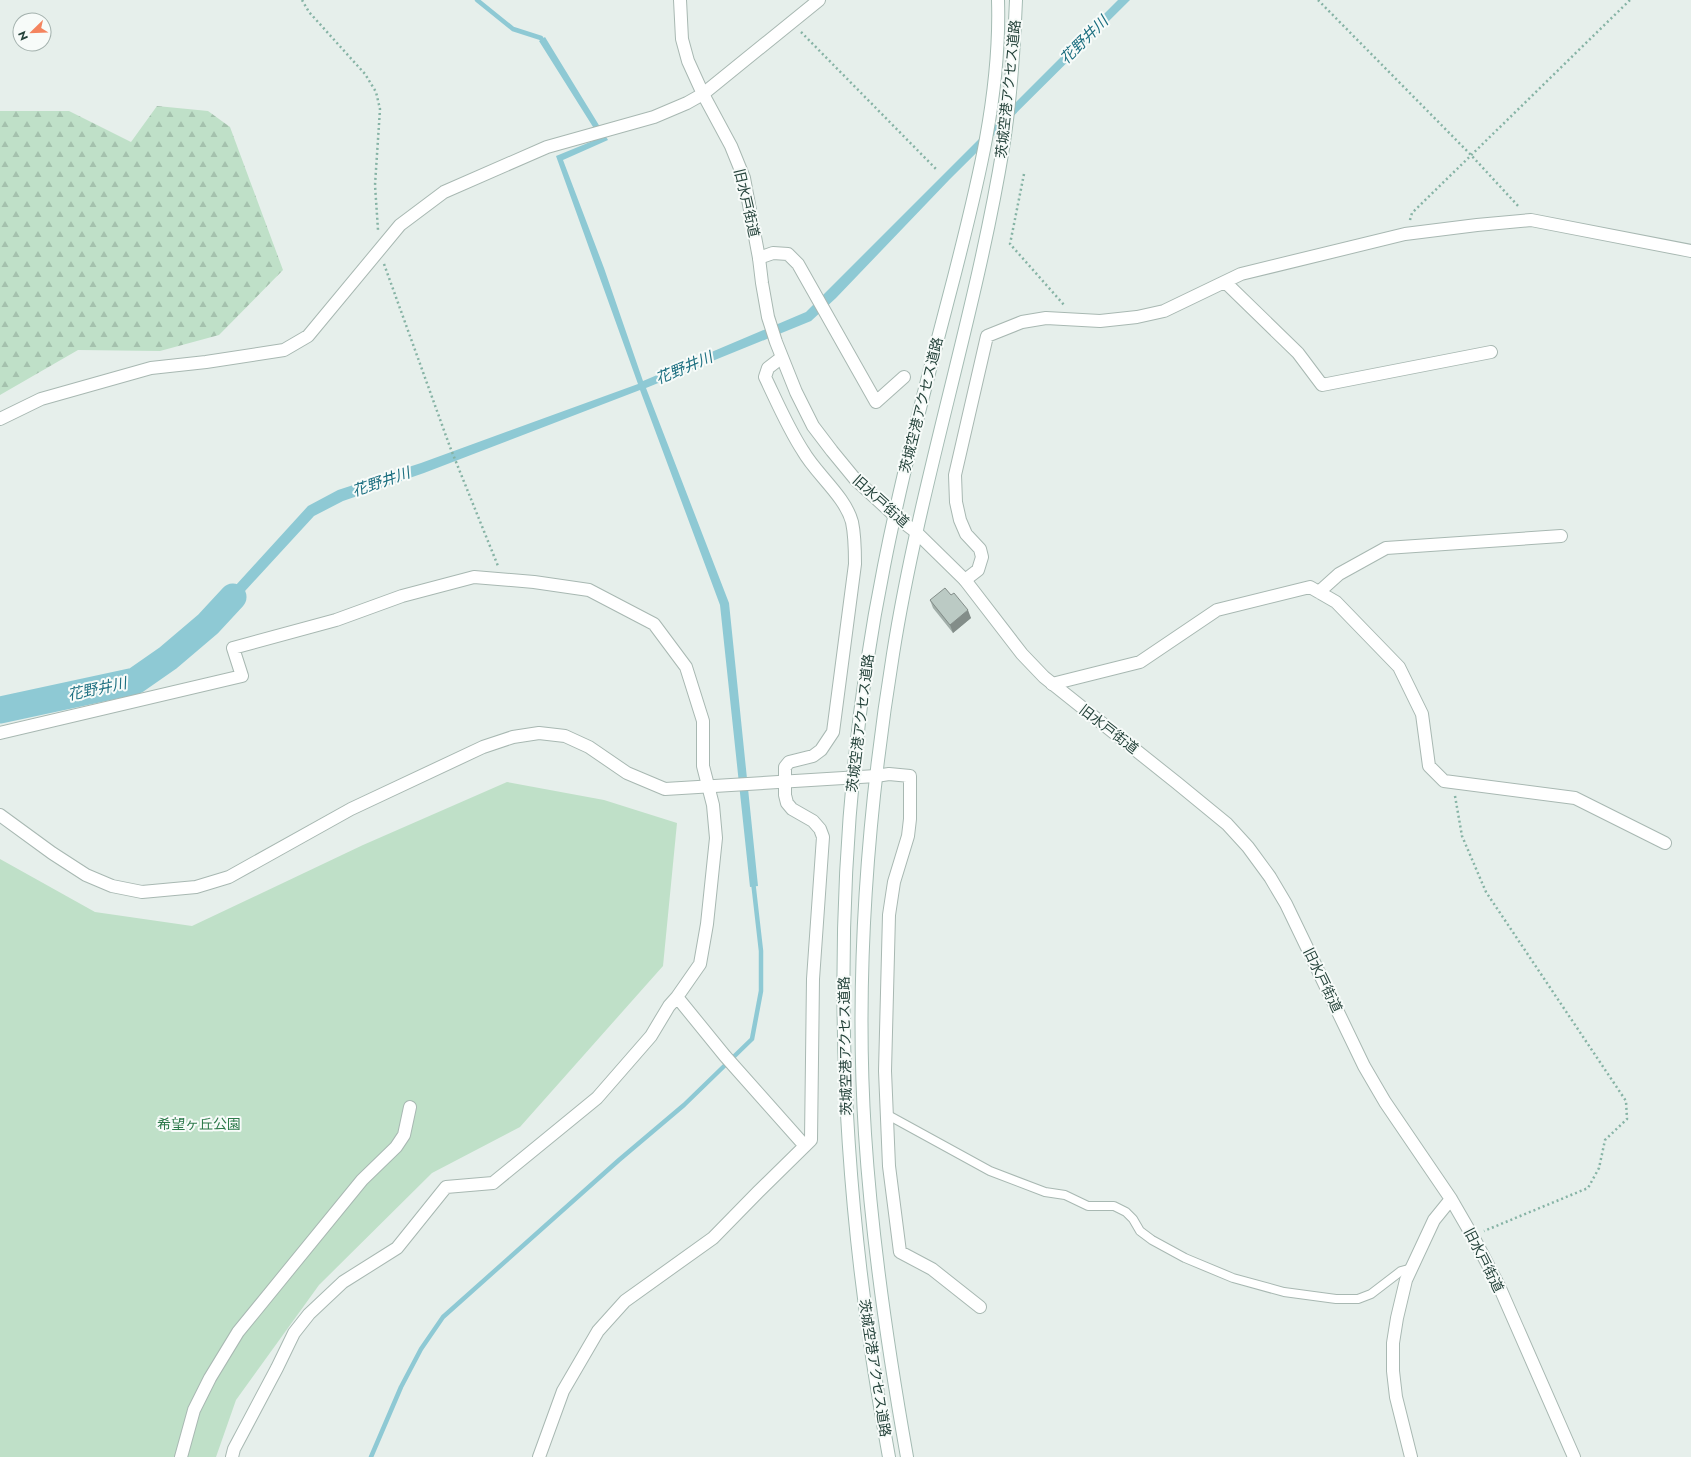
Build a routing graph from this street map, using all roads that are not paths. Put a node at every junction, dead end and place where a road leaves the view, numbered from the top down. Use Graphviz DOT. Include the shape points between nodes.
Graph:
graph roads {
  1 [pos="680,0"];
  2 [pos="819,0"];
  3 [pos="998,0"];
  4 [pos="1016,0"];
  5 [pos="703,94"];
  6 [pos="1691,251"];
  7 [pos="759,258"];
  8 [pos="1225,282"];
  9 [pos="1491,352"];
  10 [pos="781,358"];
  11 [pos="904,377"];
  12 [pos="0,419"];
  13 [pos="895,516"];
  14 [pos="916,532"];
  15 [pos="1561,536"];
  16 [pos="965,580"];
  17 [pos="1319,592"];
  18 [pos="1052,684"];
  19 [pos="0,733"];
  20 [pos="876,776"];
  21 [pos="852,778"];
  22 [pos="785,780"];
  23 [pos="707,786"];
  24 [pos="0,815"];
  25 [pos="1665,843"];
  26 [pos="677,997"];
  27 [pos="410,1107"];
  28 [pos="886,1114"];
  29 [pos="805,1146"];
  30 [pos="1451,1199"];
  31 [pos="1412,1268"];
  32 [pos="980,1307"];
  33 [pos="181,1457"];
  34 [pos="232,1457"];
  35 [pos="539,1457"];
  36 [pos="888,1457"];
  37 [pos="907,1457"];
  38 [pos="1411,1457"];
  39 [pos="1574,1457"];
  1 -- 5 [label="street, 旧水戸街道" via="682,39 688,61"];
  2 -- 5 [label="street"];
  3 -- 13 [label="street, 茨城空港アクセス道路" via="996,56 981,165"];
  4 -- 14 [label="street, 茨城空港アクセス道路" via="1013,62 1004,143 995,193 970,312"];
  5 -- 7 [label="street, 旧水戸街道" via="731,146 744,178"];
  5 -- 12 [label="street" via="654,117 548,147 444,192 400,225 308,336 284,350 151,368 41,399"];
  6 -- 8 [label="street" via="1531,220 1405,234 1241,274"];
  7 -- 10 [label="street, 旧水戸街道" via="768,317"];
  7 -- 11 [label="street" via="773,253 788,254 798,264 876,402"];
  8 -- 9 [label="street" via="1298,353 1322,385"];
  8 -- 16 [label="street" via="1164,311 1137,317 1100,320 1046,318 1022,322 987,336 955,474 956,502 960,520 966,534 980,549 982,557 978,570"];
  10 -- 13 [label="street, 旧水戸街道" via="813,426 855,479"];
  10 -- 22 [label="street" via="768,368 765,377 803,452 843,503 852,520 855,537 855,558 833,732 822,750 813,756 789,762 785,767"];
  13 -- 14 [label="street, 旧水戸街道"];
  13 -- 21 [label="street, 茨城空港アクセス道路" via="861,701"];
  14 -- 16 [label="street, 旧水戸街道"];
  14 -- 20 [label="street, 茨城空港アクセス道路" via="893,653"];
  15 -- 17 [label="street" via="1386,548 1339,574"];
  16 -- 18 [label="street, 旧水戸街道" via="1022,654"];
  17 -- 18 [label="street" via="1310,587 1217,610 1140,662"];
  17 -- 25 [label="street" via="1336,602 1399,668 1422,714 1429,766 1444,782 1575,798"];
  18 -- 30 [label="street, 旧水戸街道" via="1227,824 1248,846 1286,904 1364,1066 1385,1102"];
  19 -- 23 [label="street" via="242,676 233,648 336,620 402,596 474,577 503,579 589,590 654,624 686,667 703,721 703,766"];
  20 -- 21 [label="street"];
  20 -- 28 [label="street" via="910,776 908,836 894,882 889,915"];
  20 -- 37 [label="street, 茨城空港アクセス道路" via="867,893 862,1012 865,1133 877,1262"];
  21 -- 22 [label="street"];
  21 -- 36 [label="street, 茨城空港アクセス道路" via="844,901 843,1015 847,1136 859,1264"];
  22 -- 23 [label="street"];
  22 -- 29 [label="street" via="787,803 792,809 813,821 823,837 813,979 811,1140"];
  23 -- 24 [label="street" via="665,789 627,773 589,747 565,736 539,733 513,737 483,747 363,802 229,877 196,888 142,892 112,886 86,875"];
  23 -- 26 [label="street" via="713,805 716,838 707,924 700,964"];
  26 -- 29 [label="street" via="725,1056"];
  26 -- 34 [label="street" via="651,1036 597,1098 493,1183 446,1187 397,1248 343,1282 309,1314 294,1333"];
  27 -- 33 [label="street" via="404,1135 396,1147 362,1180 238,1332 194,1410"];
  28 -- 31 [label="lane" via="990,1171 1045,1192 1065,1195 1088,1206 1114,1206 1126,1212 1152,1240 1233,1278 1284,1292 1336,1299 1358,1299 1371,1294 1402,1271"];
  28 -- 32 [label="street" via="889,1166 900,1252 932,1269"];
  29 -- 35 [label="street" via="713,1238 625,1301 598,1331 563,1391"];
  30 -- 31 [label="street" via="1434,1220"];
  30 -- 39 [label="street, 旧水戸街道" via="1499,1286"];
  31 -- 38 [label="street" via="1406,1280 1396,1318 1393,1343 1396,1397"];
}
